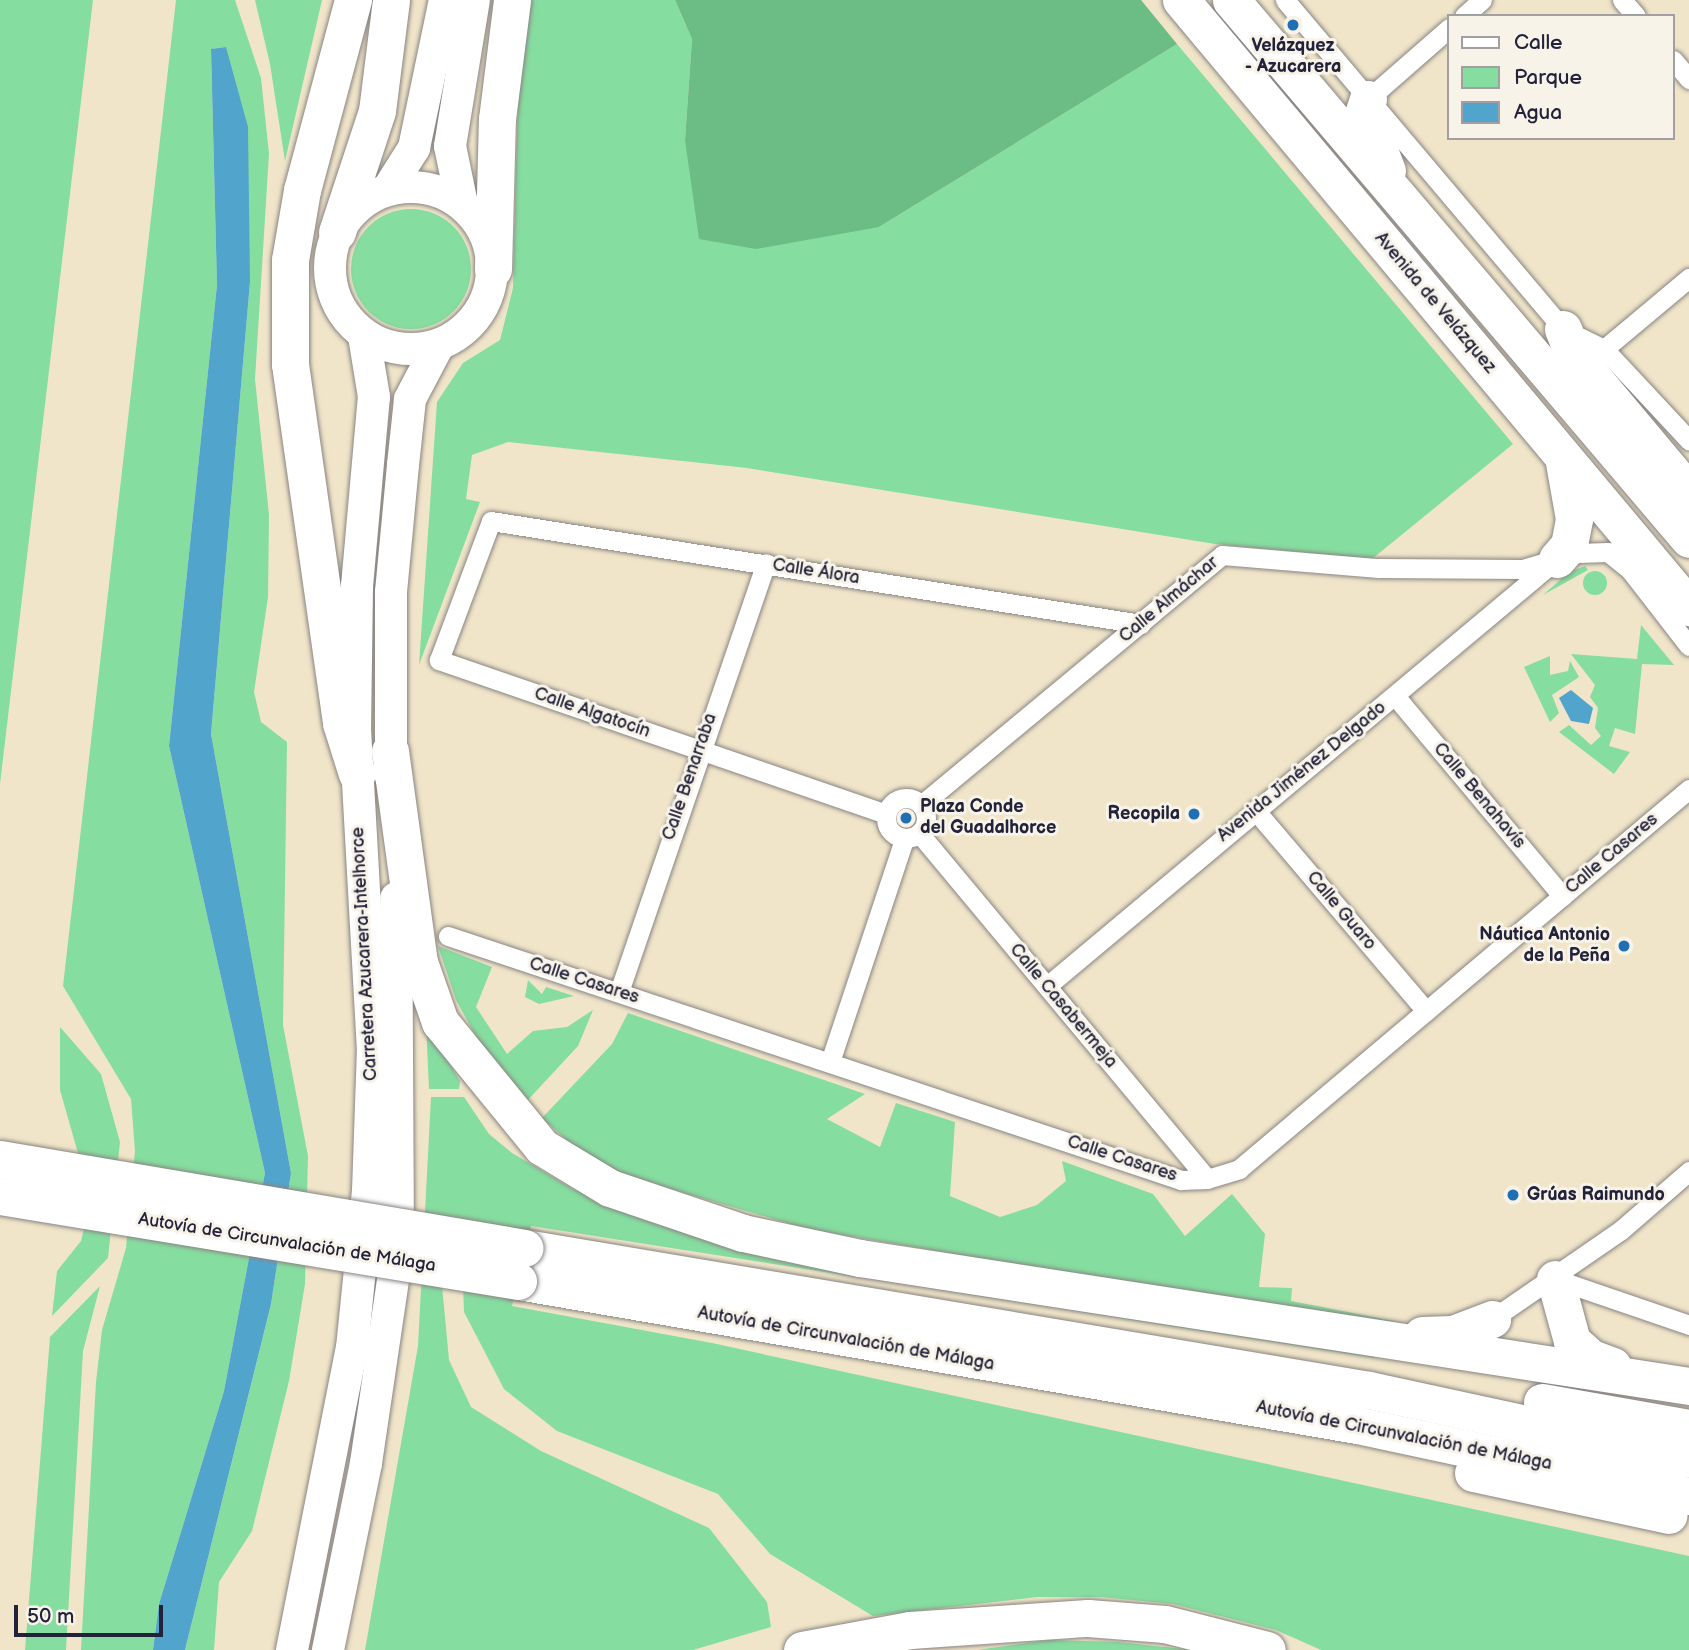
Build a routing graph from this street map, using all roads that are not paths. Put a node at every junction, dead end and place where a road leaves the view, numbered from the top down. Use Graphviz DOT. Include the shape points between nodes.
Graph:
graph roads {
  1 [pos="353,0"];
  2 [pos="391,0"];
  3 [pos="445,0"];
  4 [pos="474,0"];
  5 [pos="512,0"];
  6 [pos="1181,0"];
  7 [pos="1231,0"];
  8 [pos="1285,0"];
  9 [pos="1482,0"];
  10 [pos="1622,0"];
  11 [pos="1466,14"];
  12 [pos="1634,14"];
  13 [pos="1448,29"];
  14 [pos="1675,62"];
  15 [pos="1689,79"];
  16 [pos="1368,99"];
  17 [pos="388,189"];
  18 [pos="1398,198"];
  19 [pos="462,204"];
  20 [pos="337,232"];
  21 [pos="493,269"];
  22 [pos="1689,278"];
  23 [pos="1563,329"];
  24 [pos="364,336"];
  25 [pos="438,346"];
  26 [pos="1604,349"];
  27 [pos="1689,440"];
  28 [pos="1561,455"];
  29 [pos="1689,492"];
  30 [pos="491,521"];
  31 [pos="1689,539"];
  32 [pos="1557,559"];
  33 [pos="766,564"];
  34 [pos="1630,570"];
  35 [pos="1682,598"];
  36 [pos="1141,624"];
  37 [pos="1689,646"];
  38 [pos="1395,696"];
  39 [pos="698,749"];
  40 [pos="390,751"];
  41 [pos="357,774"];
  42 [pos="1689,789"];
  43 [pos="921,805"];
  44 [pos="1255,810"];
  45 [pos="886,814"];
  46 [pos="911,836"];
  47 [pos="1562,895"];
  48 [pos="448,936"];
  49 [pos="1046,986"];
  50 [pos="619,992"];
  51 [pos="1426,1011"];
  52 [pos="830,1062"];
  53 [pos="0,1159"];
  54 [pos="1689,1171"];
  55 [pos="1207,1179"];
  56 [pos="0,1196"];
  57 [pos="522,1265"];
  58 [pos="1555,1279"];
  59 [pos="1492,1319"];
  60 [pos="1689,1325"];
  61 [pos="1361,1335"];
  62 [pos="1196,1361"];
  63 [pos="1040,1373"];
  64 [pos="1673,1384"];
  65 [pos="1689,1428"];
  66 [pos="1689,1459"];
  67 [pos="1689,1496"];
  68 [pos="1608,1505"];
  69 [pos="1689,1520"];
  70 [pos="1689,1534"];
  71 [pos="292,1650"];
  72 [pos="328,1650"];
  73 [pos="802,1650"];
  74 [pos="1267,1650"];
  1 -- 41 [label="highway" via="302,190 290,260 290,351 341,723"];
  2 -- 20 [label="highway" via="377,111"];
  3 -- 17 [label="main road" via="414,148"];
  4 -- 19 [label="main road" via="450,146"];
  5 -- 21 [label="highway" via="497,119"];
  6 -- 28 [label="highway, Avenida de Velázquez"];
  7 -- 18 [label="highway"];
  8 -- 16 [label="street"];
  9 -- 11 [label="street"];
  10 -- 12 [label="street"];
  13 -- 16 [label="street"];
  14 -- 15 [label="street"];
  16 -- 18 [label="highway" via="1364,111"];
  16 -- 23 [label="street"];
  17 -- 19 [label="main road" via="429,188"];
  17 -- 20 [label="main road" via="366,199"];
  18 -- 31 [label="highway"];
  19 -- 21 [label="main road" via="490,247"];
  20 -- 24 [label="main road" via="329,262 332,290 344,316"];
  21 -- 25 [label="main road" via="478,314"];
  22 -- 26 [label="street"];
  23 -- 26 [label="street"];
  23 -- 29 [label="highway" via="1573,354"];
  24 -- 25 [label="main road" via="412,350"];
  24 -- 41 [label="main road, Carretera Azucarera-Intelhorce" via="374,397 357,586"];
  25 -- 40 [label="main road, Carretera Azucarera-Intelhorce" via="422,369 408,413 391,592"];
  26 -- 27 [label="street"];
  28 -- 32 [label="highway" via="1574,519 1569,545"];
  28 -- 35 [label="highway, Avenida de Velázquez"];
  30 -- 33 [label="street, Calle Álora"];
  30 -- 39 [label="street, Calle Algatocín" via="439,660"];
  32 -- 34 [label="street, Calle Almáchar" via="1608,552"];
  32 -- 36 [label="street, Calle Almáchar" via="1522,569 1378,568 1222,555"];
  32 -- 38 [label="street, Avenida Jiménez Delgado"];
  33 -- 36 [label="street, Calle Álora"];
  33 -- 39 [label="street, Calle Benarraba"];
  34 -- 35 [label="highway"];
  34 -- 37 [label="street"];
  36 -- 43 [label="street, Calle Almáchar"];
  38 -- 44 [label="street, Avenida Jiménez Delgado"];
  38 -- 47 [label="street, Calle Benahavís"];
  39 -- 45 [label="street, Calle Algatocín"];
  39 -- 50 [label="street, Calle Benarraba"];
  40 -- 61 [label="highway" via="419,962 440,1022 542,1147 610,1188 743,1233 860,1258"];
  40 -- 72 [label="main road, Carretera Azucarera-Intelhorce" via="398,1245 366,1462"];
  41 -- 71 [label="main road, Carretera Azucarera-Intelhorce" via="373,1051 363,1271"];
  42 -- 47 [label="street, Calle Casares"];
  43 -- 45 [label="street" via="904,798"];
  43 -- 46 [label="street" via="926,816"];
  44 -- 49 [label="street, Avenida Jiménez Delgado"];
  44 -- 51 [label="street, Calle Guaro"];
  45 -- 46 [label="street" via="888,827"];
  46 -- 49 [label="street, Calle Casabermeja"];
  46 -- 52 [label="street"];
  47 -- 51 [label="street, Calle Casares"];
  48 -- 50 [label="street, Calle Casares"];
  49 -- 55 [label="street, Calle Casabermeja"];
  50 -- 52 [label="street, Calle Casares"];
  51 -- 55 [label="street, Calle Casares" via="1239,1169"];
  52 -- 55 [label="street, Calle Casares" via="1181,1180"];
  53 -- 57 [label="highway, Autovía de Circunvalación de Málaga, bridge"];
  54 -- 58 [label="street"];
  56 -- 57 [label="highway, Autovía de Circunvalación de Málaga, bridge"];
  57 -- 62 [label="highway, Autovía de Circunvalación de Málaga"];
  57 -- 63 [label="highway, Autovía de Circunvalación de Málaga"];
  58 -- 59 [label="street"];
  58 -- 60 [label="street"];
  58 -- 64 [label="highway" via="1572,1341 1591,1358"];
  59 -- 61 [label="highway" via="1453,1334"];
  61 -- 64 [label="highway"];
  62 -- 65 [label="highway" via="1261,1356"];
  62 -- 66 [label="highway, Autovía de Circunvalación de Málaga" via="1369,1390"];
  63 -- 67 [label="highway, Autovía de Circunvalación de Málaga" via="1357,1425"];
  63 -- 68 [label="highway" via="1097,1398 1383,1453"];
  68 -- 69 [label="highway"];
  68 -- 70 [label="highway"];
  73 -- 74 [label="highway" via="910,1630 1088,1618 1165,1624"];
}
